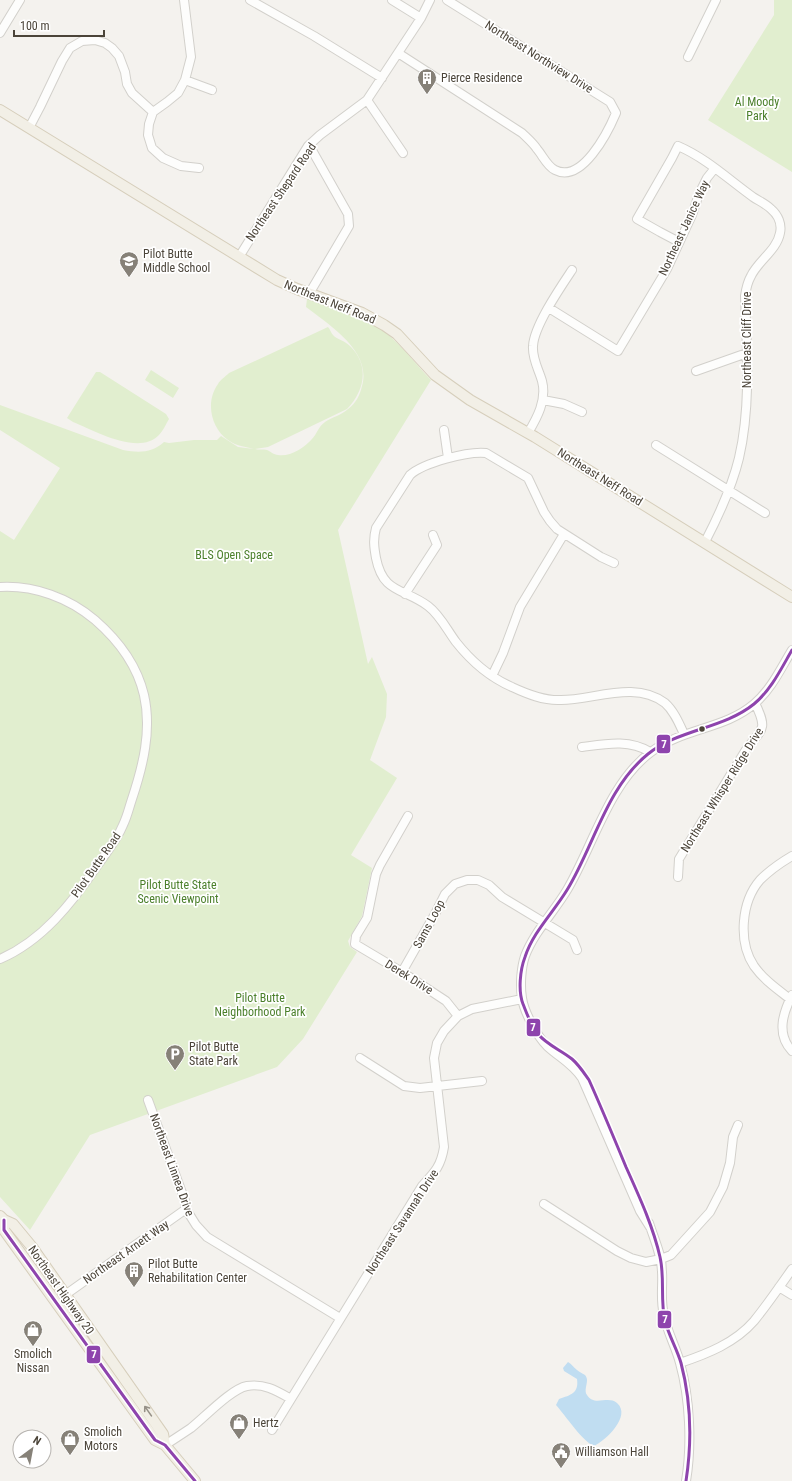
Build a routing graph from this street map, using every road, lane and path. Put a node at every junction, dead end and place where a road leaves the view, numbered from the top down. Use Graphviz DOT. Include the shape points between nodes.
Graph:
graph roads {
  1 [pos="20,0"];
  2 [pos="184,0"];
  3 [pos="250,0"];
  4 [pos="392,0"];
  5 [pos="430,0"];
  6 [pos="447,0"];
  7 [pos="716,0"];
  8 [pos="421,18"];
  9 [pos="0,33"];
  10 [pos="398,53"];
  11 [pos="688,57"];
  12 [pos="382,78"];
  13 [pos="185,80"];
  14 [pos="212,90"];
  15 [pos="367,100"];
  16 [pos="0,110"];
  17 [pos="153,112"];
  18 [pos="29,128"];
  19 [pos="308,146"];
  20 [pos="403,153"];
  21 [pos="199,168"];
  22 [pos="715,168"];
  23 [pos="680,242"];
  24 [pos="239,257"];
  25 [pos="572,270"];
  26 [pos="309,294"];
  27 [pos="549,308"];
  28 [pos="747,353"];
  29 [pos="696,371"];
  30 [pos="543,400"];
  31 [pos="582,412"];
  32 [pos="444,430"];
  33 [pos="528,433"];
  34 [pos="656,445"];
  35 [pos="448,458"];
  36 [pos="729,491"];
  37 [pos="765,513"];
  38 [pos="564,534"];
  39 [pos="433,535"];
  40 [pos="705,542"];
  41 [pos="614,563"];
  42 [pos="0,587"];
  43 [pos="405,594"];
  44 [pos="792,597"];
  45 [pos="792,650"];
  46 [pos="492,676"];
  47 [pos="755,703"];
  48 [pos="684,734"];
  49 [pos="582,747"];
  50 [pos="650,752"];
  51 [pos="408,816"];
  52 [pos="792,856"];
  53 [pos="678,877"];
  54 [pos="545,923"];
  55 [pos="577,950"];
  56 [pos="0,959"];
  57 [pos="402,972"];
  58 [pos="791,997"];
  59 [pos="522,999"];
  60 [pos="458,1016"];
  61 [pos="792,1051"];
  62 [pos="360,1058"];
  63 [pos="482,1081"];
  64 [pos="437,1086"];
  65 [pos="148,1100"];
  66 [pos="738,1125"];
  67 [pos="544,1204"];
  68 [pos="186,1209"];
  69 [pos="2,1218"];
  70 [pos="661,1259"];
  71 [pos="792,1269"];
  72 [pos="779,1287"];
  73 [pos="65,1295"];
  74 [pos="792,1296"];
  75 [pos="340,1318"];
  76 [pos="680,1363"];
  77 [pos="291,1399"];
  78 [pos="272,1430"];
  79 [pos="165,1445"];
  80 [pos="194,1481"];
  81 [pos="686,1481"];
  1 -- 9 [label="street"];
  2 -- 13 [label="street" via="190,57"];
  3 -- 12 [label="street"];
  4 -- 8 [label="street"];
  5 -- 8 [label="street, Northeast Shepard Road"];
  6 -- 10 [label="street, Northeast Northview Drive" via="610,102 616,113 612,124 587,162 576,170 562,173 554,170 522,133"];
  7 -- 11 [label="street"];
  8 -- 10 [label="street, Northeast Shepard Road"];
  10 -- 12 [label="street, Northeast Shepard Road"];
  12 -- 15 [label="street, Northeast Shepard Road"];
  13 -- 14 [label="street"];
  13 -- 17 [label="street" via="178,93"];
  15 -- 19 [label="street, Northeast Shepard Road"];
  15 -- 20 [label="street"];
  16 -- 18 [label="main road, Northeast Neff Road"];
  17 -- 18 [label="street" via="132,93 119,56 112,48 95,40 82,41 70,48 62,61"];
  17 -- 21 [label="street" via="148,135 152,148 163,158 181,166"];
  18 -- 24 [label="main road, Northeast Neff Road"];
  19 -- 24 [label="street, Northeast Shepard Road"];
  19 -- 26 [label="street" via="348,214 349,226"];
  22 -- 23 [label="street, Northeast Janice Way" via="699,194"];
  22 -- 23 [label="street, Northeast Cliff Drive" via="678,146 636,219"];
  22 -- 28 [label="street, Northeast Cliff Drive" via="771,209 780,221 780,234 774,246 751,275 747,286"];
  23 -- 27 [label="street, Northeast Janice Way" via="667,269 618,351"];
  24 -- 26 [label="main road, Northeast Neff Road" via="277,280"];
  25 -- 27 [label="street"];
  26 -- 33 [label="main road, Northeast Neff Road" via="362,313 384,325 397,334 451,388"];
  27 -- 30 [label="street" via="535,333 533,345 542,383"];
  28 -- 29 [label="street"];
  28 -- 36 [label="street, Northeast Cliff Drive" via="747,405 740,457"];
  30 -- 31 [label="street" via="564,404"];
  30 -- 33 [label="street"];
  32 -- 35 [label="street"];
  33 -- 40 [label="main road, Northeast Neff Road"];
  34 -- 36 [label="street"];
  35 -- 38 [label="street" via="486,452 528,478 547,517"];
  35 -- 43 [label="street" via="416,469 376,528 374,546 378,568 387,583"];
  36 -- 37 [label="street"];
  36 -- 40 [label="street, Northeast Cliff Drive"];
  38 -- 41 [label="street"];
  38 -- 46 [label="street" via="520,607"];
  39 -- 43 [label="street" via="437,545"];
  40 -- 44 [label="main road, Northeast Neff Road"];
  42 -- 56 [label="street, Pilot Butte Road" via="20,586 62,599 88,615 109,633 125,652 137,674 144,695 147,722 140,777 123,825 113,844 60,914 36,937 11,955"];
  43 -- 46 [label="street" via="434,610 456,642 479,667"];
  45 -- 47 [label="street" via="774,680"];
  46 -- 48 [label="street" via="536,697 560,700 626,692 645,694 664,703 670,709"];
  47 -- 48 [label="street" via="735,717"];
  47 -- 53 [label="street, Northeast Whisper Ridge Drive" via="763,720 759,733 747,748 679,859"];
  48 -- 50 [label="street" via="664,742"];
  49 -- 50 [label="street" via="617,743"];
  50 -- 54 [label="street" via="622,781 567,890"];
  51 -- 57 [label="street, Derek Drive" via="376,874 367,918 356,936 355,944"];
  52 -- 58 [label="street" via="775,866 760,881 748,900 744,922 745,945 754,966 769,984"];
  54 -- 55 [label="street, Sams Loop" via="573,940"];
  54 -- 57 [label="street, Sams Loop" via="502,897 489,885 474,880 455,884 445,894"];
  54 -- 59 [label="street" via="525,957"];
  57 -- 60 [label="street, Derek Drive" via="446,1001"];
  58 -- 61 [label="street" via="782,1023 784,1036"];
  59 -- 60 [label="street, Northeast Savannah Drive" via="472,1009"];
  59 -- 70 [label="street" via="532,1024 546,1045 570,1063 582,1078 640,1211 650,1227"];
  60 -- 64 [label="street, Northeast Savannah Drive" via="437,1043 434,1058"];
  62 -- 64 [label="street" via="404,1086"];
  63 -- 64 [label="street"];
  64 -- 75 [label="street, Northeast Savannah Drive" via="444,1147 442,1160 422,1186"];
  65 -- 68 [label="street, Northeast Linnea Drive"];
  66 -- 70 [label="street" via="733,1137 730,1163 723,1187 710,1212 670,1255"];
  67 -- 70 [label="street" via="631,1258 646,1262"];
  68 -- 73 [label="street, Northeast Arnett Way"];
  68 -- 75 [label="street, Northeast Linnea Drive" via="207,1237"];
  69 -- 73 [label="main road, Northeast Highway 20" via="13,1224"];
  69 -- 79 [label="main road, Northeast Highway 20" via="4,1230 155,1440"];
  70 -- 76 [label="street" via="663,1313"];
  71 -- 72 [label="street"];
  72 -- 74 [label="street"];
  72 -- 76 [label="street" via="743,1332 702,1356"];
  79 -- 73 [label="main road, Northeast Highway 20, one-way" via="164,1434"];
  75 -- 77 [label="street, Northeast Savannah Drive"];
  76 -- 81 [label="street" via="688,1408"];
  77 -- 78 [label="street, Northeast Savannah Drive"];
  77 -- 79 [label="street" via="275,1389 247,1386 229,1395 189,1429"];
  79 -- 80 [label="main road, Northeast Highway 20"];
}
